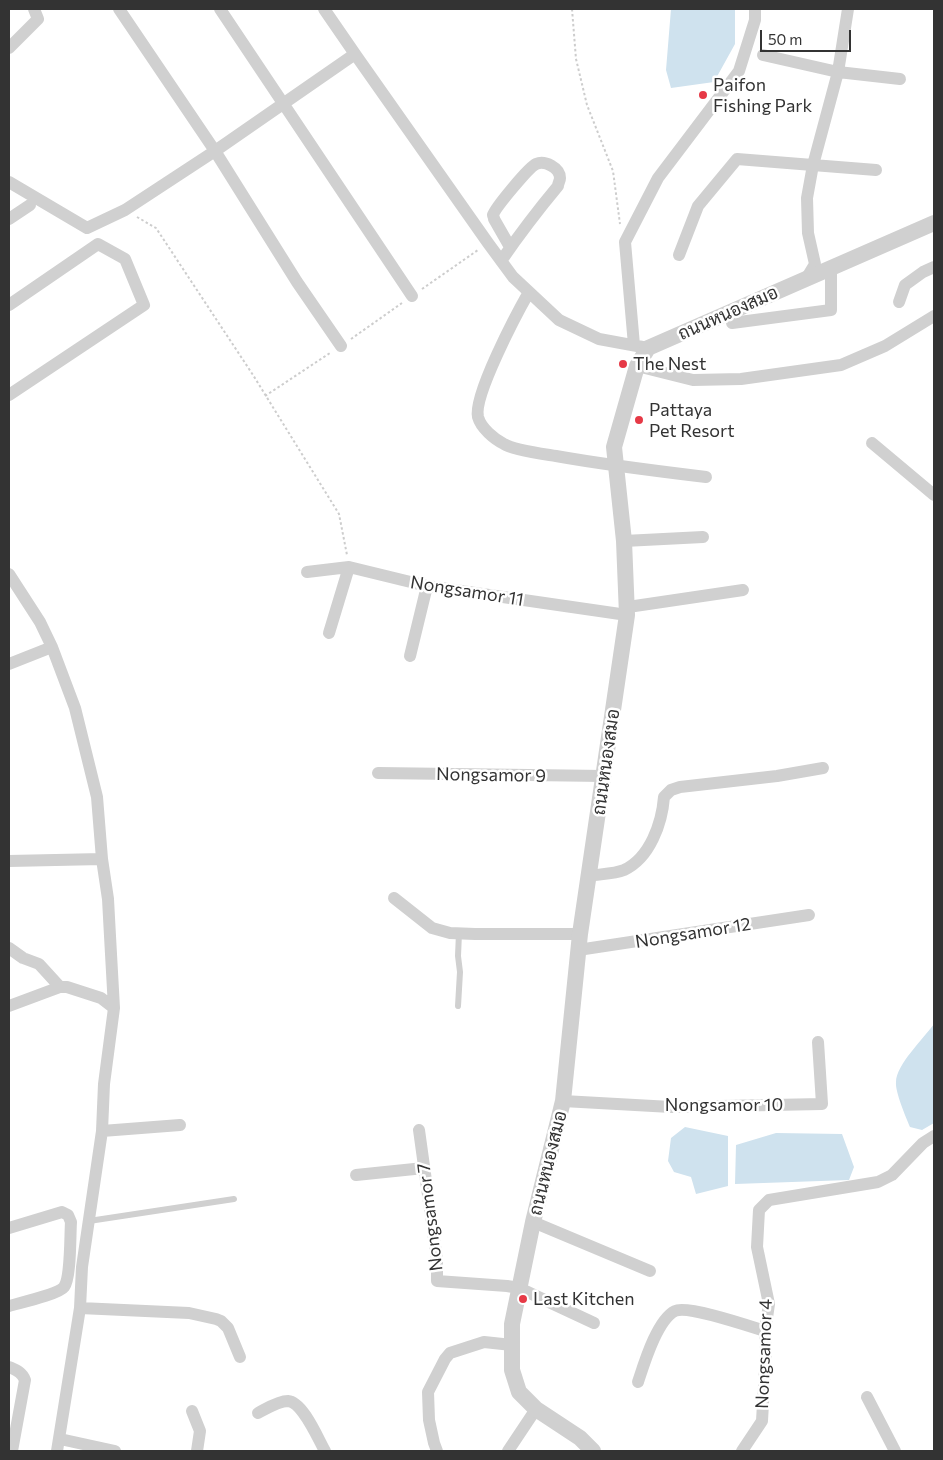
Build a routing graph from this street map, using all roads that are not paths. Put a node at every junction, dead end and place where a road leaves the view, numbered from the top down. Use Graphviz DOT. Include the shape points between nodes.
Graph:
graph roads {
  1 [pos="34,9"];
  2 [pos="119,9"];
  3 [pos="220,9"];
  4 [pos="324,9"];
  5 [pos="755,9"];
  6 [pos="848,9"];
  7 [pos="9,48"];
  8 [pos="355,54"];
  9 [pos="763,55"];
  10 [pos="838,72"];
  11 [pos="900,78"];
  12 [pos="284,103"];
  13 [pos="215,150"];
  14 [pos="812,165"];
  15 [pos="876,170"];
  16 [pos="9,182"];
  17 [pos="30,205"];
  18 [pos="9,219"];
  19 [pos="934,223"];
  20 [pos="510,247"];
  21 [pos="678,255"];
  22 [pos="501,261"];
  23 [pos="934,267"];
  24 [pos="830,268"];
  25 [pos="806,279"];
  26 [pos="529,292"];
  27 [pos="412,296"];
  28 [pos="899,302"];
  29 [pos="9,305"];
  30 [pos="934,316"];
  31 [pos="732,323"];
  32 [pos="341,346"];
  33 [pos="641,347"];
  34 [pos="637,366"];
  35 [pos="9,395"];
  36 [pos="872,443"];
  37 [pos="615,466"];
  38 [pos="706,477"];
  39 [pos="934,495"];
  40 [pos="703,538"];
  41 [pos="624,541"];
  42 [pos="349,567"];
  43 [pos="307,572"];
  44 [pos="9,574"];
  45 [pos="427,586"];
  46 [pos="743,590"];
  47 [pos="628,611"];
  48 [pos="330,633"];
  49 [pos="52,647"];
  50 [pos="410,656"];
  51 [pos="9,664"];
  52 [pos="823,768"];
  53 [pos="378,773"];
  54 [pos="604,776"];
  55 [pos="102,859"];
  56 [pos="9,861"];
  57 [pos="589,876"];
  58 [pos="394,898"];
  59 [pos="809,915"];
  60 [pos="459,933"];
  61 [pos="579,942"];
  62 [pos="9,948"];
  63 [pos="60,987"];
  64 [pos="9,1006"];
  65 [pos="458,1006"];
  66 [pos="114,1008"];
  67 [pos="818,1042"];
  68 [pos="563,1101"];
  69 [pos="180,1125"];
  70 [pos="419,1130"];
  71 [pos="102,1131"];
  72 [pos="934,1136"];
  73 [pos="424,1168"];
  74 [pos="356,1175"];
  75 [pos="234,1199"];
  76 [pos="88,1221"];
  77 [pos="533,1222"];
  78 [pos="9,1228"];
  79 [pos="650,1271"];
  80 [pos="519,1288"];
  81 [pos="9,1306"];
  82 [pos="80,1308"];
  83 [pos="594,1323"];
  84 [pos="765,1331"];
  85 [pos="512,1345"];
  86 [pos="240,1357"];
  87 [pos="9,1367"];
  88 [pos="638,1382"];
  89 [pos="867,1397"];
  90 [pos="536,1409"];
  91 [pos="192,1411"];
  92 [pos="258,1413"];
  93 [pos="59,1445"];
  94 [pos="11,1446"];
  95 [pos="115,1451"];
  96 [pos="197,1451"];
  97 [pos="325,1451"];
  98 [pos="437,1451"];
  99 [pos="508,1451"];
  100 [pos="593,1451"];
  101 [pos="742,1451"];
  102 [pos="895,1451"];
  1 -- 7 [label="street" via="38,18"];
  2 -- 13 [label="street"];
  3 -- 12 [label="street"];
  4 -- 8 [label="street"];
  5 -- 33 [label="street" via="755,20 739,71 658,178 625,242"];
  6 -- 10 [label="street"];
  8 -- 12 [label="street"];
  8 -- 22 [label="street"];
  9 -- 10 [label="street"];
  10 -- 11 [label="street"];
  10 -- 14 [label="street"];
  12 -- 13 [label="street"];
  12 -- 27 [label="street"];
  13 -- 16 [label="street" via="125,210 87,228"];
  13 -- 32 [label="street"];
  14 -- 15 [label="street"];
  14 -- 21 [label="street" via="737,159 698,206"];
  14 -- 25 [label="street" via="807,198 808,233 815,264"];
  17 -- 18 [label="street"];
  19 -- 24 [label="street, ถนนหนองสมอ"];
  20 -- 20 [label="street" via="558,186 560,178 554,167 536,164 493,215"];
  20 -- 22 [label="street"];
  22 -- 26 [label="street"];
  23 -- 28 [label="street" via="905,285"];
  24 -- 25 [label="street, ถนนหนองสมอ"];
  24 -- 31 [label="street" via="831,310"];
  25 -- 33 [label="street, ถนนหนองสมอ"];
  26 -- 33 [label="street" via="559,320 599,339"];
  26 -- 37 [label="street" via="506,334 480,397 478,418 488,432 505,445"];
  29 -- 35 [label="street" via="98,244 125,259 144,305"];
  30 -- 34 [label="street" via="886,346 841,365 742,379 693,380"];
  33 -- 34 [label="street, ถนนหนองสมอ"];
  34 -- 37 [label="street, ถนนหนองสมอ" via="614,447"];
  36 -- 39 [label="street"];
  37 -- 38 [label="street"];
  37 -- 41 [label="street, ถนนหนองสมอ"];
  40 -- 41 [label="street"];
  41 -- 47 [label="street, ถนนหนองสมอ"];
  42 -- 43 [label="street, Nongsamor 11"];
  42 -- 45 [label="street, Nongsamor 11"];
  42 -- 48 [label="street"];
  44 -- 49 [label="street"];
  45 -- 47 [label="street, Nongsamor 11"];
  45 -- 50 [label="street"];
  46 -- 47 [label="street, Nongsamor 11"];
  47 -- 54 [label="street, ถนนหนองสมอ"];
  49 -- 51 [label="street"];
  49 -- 55 [label="street" via="75,708 97,797"];
  52 -- 57 [label="street" via="671,790 664,797 658,830 642,856 622,871"];
  53 -- 54 [label="street, Nongsamor 9"];
  54 -- 57 [label="street, ถนนหนองสมอ"];
  55 -- 56 [label="street"];
  55 -- 66 [label="street" via="108,899"];
  57 -- 61 [label="street, ถนนหนองสมอ"];
  58 -- 60 [label="street, Nongsamor 12" via="432,928"];
  59 -- 61 [label="street, Nongsamor 12"];
  60 -- 61 [label="street, Nongsamor 12"];
  60 -- 65 [label="lane"];
  61 -- 68 [label="street, ถนนหนองสมอ"];
  62 -- 63 [label="street" via="39,964"];
  63 -- 64 [label="street"];
  63 -- 66 [label="street" via="101,998"];
  66 -- 71 [label="street" via="104,1084"];
  67 -- 68 [label="street, Nongsamor 10" via="822,1104 671,1106"];
  68 -- 77 [label="street, ถนนหนองสมอ"];
  69 -- 71 [label="street"];
  70 -- 73 [label="street, Nongsamor 7"];
  71 -- 76 [label="street"];
  72 -- 84 [label="street, Nongsamor 4" via="892,1175 878,1182 769,1200 758,1210 757,1247 768,1304"];
  73 -- 74 [label="street"];
  73 -- 80 [label="street, Nongsamor 7" via="437,1281"];
  75 -- 76 [label="lane"];
  76 -- 82 [label="street"];
  77 -- 79 [label="street"];
  77 -- 80 [label="street, ถนนหนองสมอ"];
  78 -- 81 [label="street" via="62,1212 71,1222 68,1280 63,1288"];
  80 -- 83 [label="street"];
  80 -- 85 [label="street, ถนนหนองสมอ" via="512,1324"];
  82 -- 86 [label="street" via="189,1313 216,1319 228,1328"];
  82 -- 93 [label="street"];
  84 -- 88 [label="street" via="690,1310 675,1311 659,1330"];
  84 -- 101 [label="street, Nongsamor 4" via="762,1421"];
  85 -- 90 [label="street, ถนนหนองสมอ" via="512,1370 518,1392"];
  85 -- 98 [label="street" via="484,1342 450,1354 445,1359 428,1392 429,1420"];
  87 -- 94 [label="street" via="19,1372 24,1380"];
  89 -- 102 [label="street"];
  90 -- 99 [label="street"];
  90 -- 100 [label="street, ถนนหนองสมอ" via="580,1438"];
  91 -- 96 [label="street" via="200,1431"];
  92 -- 97 [label="street" via="283,1402 293,1402 306,1416"];
  93 -- 95 [label="street"];
}
